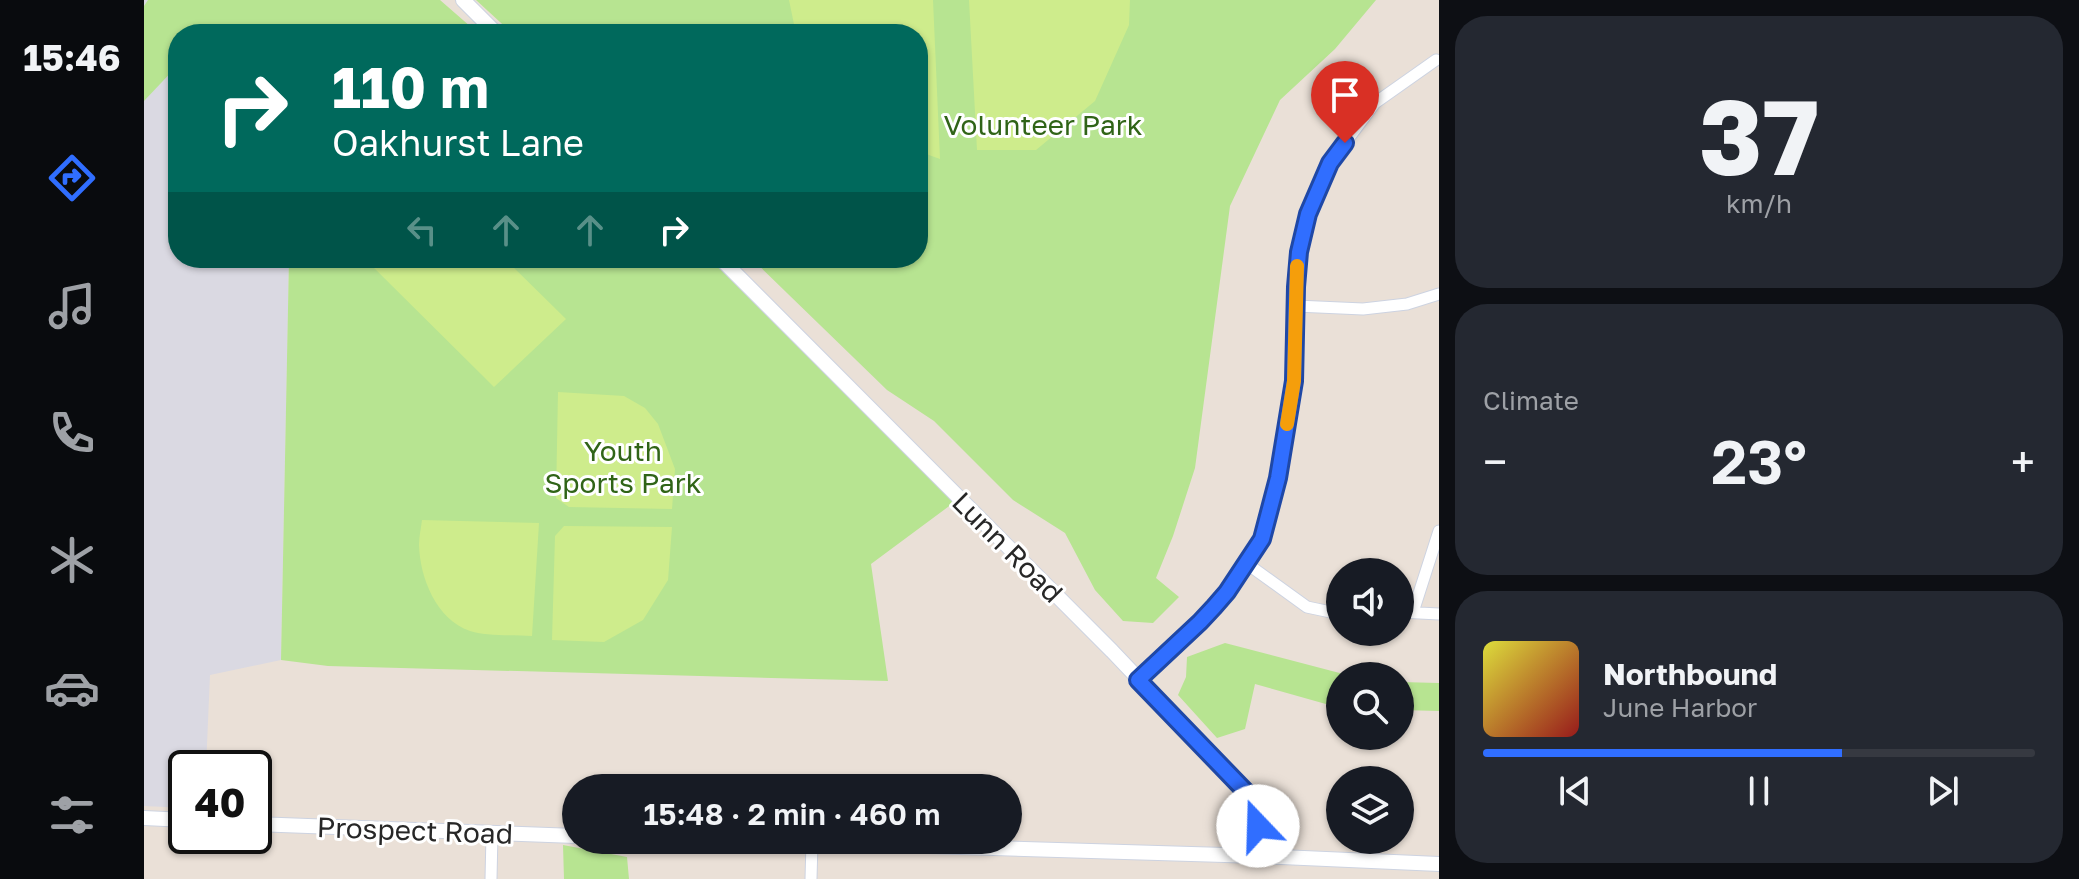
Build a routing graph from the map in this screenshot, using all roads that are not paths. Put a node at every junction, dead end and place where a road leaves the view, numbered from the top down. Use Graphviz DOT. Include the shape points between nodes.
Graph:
graph roads {
  1 [pos="463,0"];
  2 [pos="487,24"];
  3 [pos="1436,60"];
  4 [pos="730,268"];
  5 [pos="1439,294"];
  6 [pos="1296,306"];
  7 [pos="1439,531"];
  8 [pos="1246,563"];
  9 [pos="1414,609"];
  10 [pos="1326,611"];
  11 [pos="1414,612"];
  12 [pos="1439,614"];
  13 [pos="1138,680"];
  14 [pos="144,818"];
  15 [pos="168,819"];
  16 [pos="272,825"];
  17 [pos="492,834"];
  18 [pos="562,836"];
  19 [pos="1022,849"];
  20 [pos="812,854"];
  21 [pos="1258,856"];
  22 [pos="1439,864"];
  23 [pos="491,879"];
  24 [pos="811,879"];
  1 -- 2 [label="street"];
  3 -- 6 [label="street" via="1375,103 1330,163 1308,214 1299,252"];
  4 -- 13 [label="street, Lunn Road"];
  5 -- 6 [label="street" via="1363,309"];
  6 -- 8 [label="street" via="1294,381 1278,478 1262,539"];
  7 -- 9 [label="street"];
  8 -- 10 [label="street" via="1307,607"];
  8 -- 13 [label="street" via="1200,622"];
  11 -- 12 [label="street"];
  13 -- 21 [label="street, Lunn Road" via="1248,794 1256,814"];
  14 -- 15 [label="street"];
  16 -- 17 [label="street, Prospect Road"];
  17 -- 18 [label="street, Prospect Road"];
  17 -- 23 [label="street"];
  19 -- 21 [label="street"];
  20 -- 24 [label="street"];
  21 -- 22 [label="street"];
}
